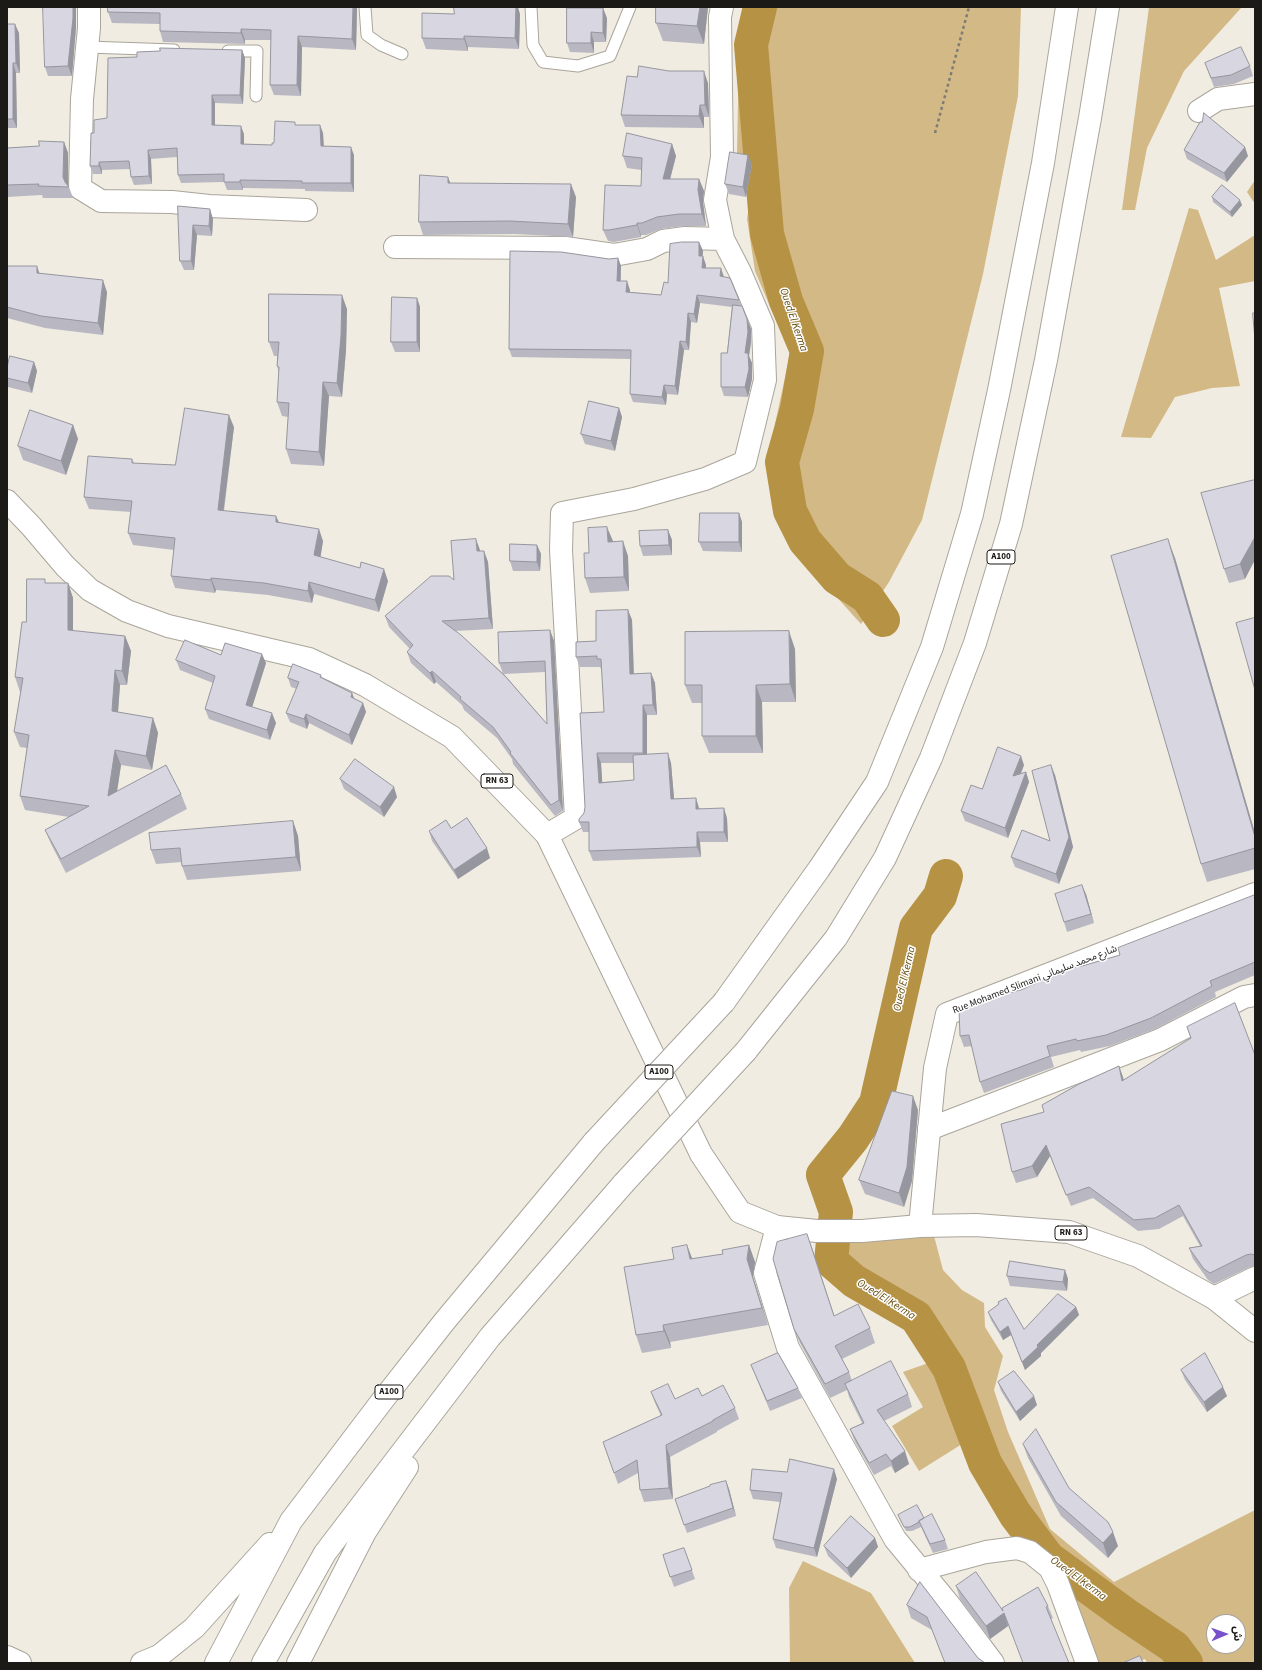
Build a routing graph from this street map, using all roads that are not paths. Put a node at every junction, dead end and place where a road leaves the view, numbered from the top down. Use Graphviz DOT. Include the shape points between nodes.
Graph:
graph roads {
  1 [pos="89,7"];
  2 [pos="365,7"];
  3 [pos="531,7"];
  4 [pos="630,7"];
  5 [pos="722,7"];
  6 [pos="1067,7"];
  7 [pos="1108,7"];
  8 [pos="87,48"];
  9 [pos="186,50"];
  10 [pos="217,50"];
  11 [pos="402,54"];
  12 [pos="1255,94"];
  13 [pos="256,96"];
  14 [pos="1199,111"];
  15 [pos="306,210"];
  16 [pos="723,239"];
  17 [pos="394,247"];
  18 [pos="7,501"];
  19 [pos="547,834"];
  20 [pos="1255,894"];
  21 [pos="1255,995"];
  22 [pos="930,1129"];
  23 [pos="920,1226"];
  24 [pos="777,1227"];
  25 [pos="1255,1278"];
  26 [pos="1214,1298"];
  27 [pos="1255,1331"];
  28 [pos="490,1337"];
  29 [pos="291,1521"];
  30 [pos="919,1570"];
  31 [pos="7,1657"];
  32 [pos="20,1663"];
  33 [pos="142,1663"];
  34 [pos="216,1663"];
  35 [pos="263,1663"];
  36 [pos="298,1663"];
  37 [pos="992,1663"];
  38 [pos="1087,1663"];
  1 -- 8 [label="main road"];
  2 -- 11 [label="lane" via="367,35 381,45"];
  3 -- 4 [label="lane" via="533,45 543,62 578,66 610,56"];
  5 -- 16 [label="main road" via="722,157 715,200"];
  6 -- 29 [label="main road, A100 / A100, bridge" via="1043,163 1000,390 972,514 932,646 877,782 819,869 724,1002 594,1142 391,1389"];
  7 -- 28 [label="main road, A100, bridge" via="1044,368 1010,524 975,643 931,758 885,858 836,938 746,1051 624,1182"];
  8 -- 9 [label="lane"];
  8 -- 15 [label="main road" via="82,99 80,188 101,201 172,202"];
  10 -- 13 [label="lane" via="257,51"];
  12 -- 14 [label="main road" via="1218,100"];
  16 -- 17 [label="main road" via="685,238 663,241 647,249 614,255 566,248"];
  16 -- 19 [label="main road" via="763,326 764,380 745,462 705,479 634,499 562,513 561,550 576,818"];
  18 -- 19 [label="main road, RN 63" via="90,590 127,611 168,626 309,659 365,685 452,737"];
  19 -- 24 [label="main road, RN 63" via="701,1154 740,1212"];
  20 -- 22 [label="main road, Rue Mohamed Slimani شارع محمد سليماني" via="947,1014 935,1068"];
  21 -- 22 [label="main road" via="1244,997 1160,1040"];
  22 -- 23 [label="main road, Rue Mohamed Slimani شارع محمد سليماني"];
  23 -- 24 [label="main road, RN 63" via="862,1231 817,1231"];
  23 -- 26 [label="main road, RN 63" via="976,1225 1069,1232 1138,1256"];
  24 -- 30 [label="main road" via="765,1273 788,1348 895,1539"];
  25 -- 26 [label="main road"];
  26 -- 27 [label="main road, RN 63"];
  28 -- 35 [label="main road, A100" via="325,1553"];
  28 -- 36 [label="main road" via="365,1532"];
  29 -- 33 [label="main road" via="194,1628 159,1656"];
  29 -- 34 [label="main road, A100 / A100"];
  30 -- 37 [label="main road" via="951,1607"];
  30 -- 38 [label="main road" via="986,1552 1017,1548 1030,1552 1050,1568"];
  31 -- 32 [label="main road"];
}
